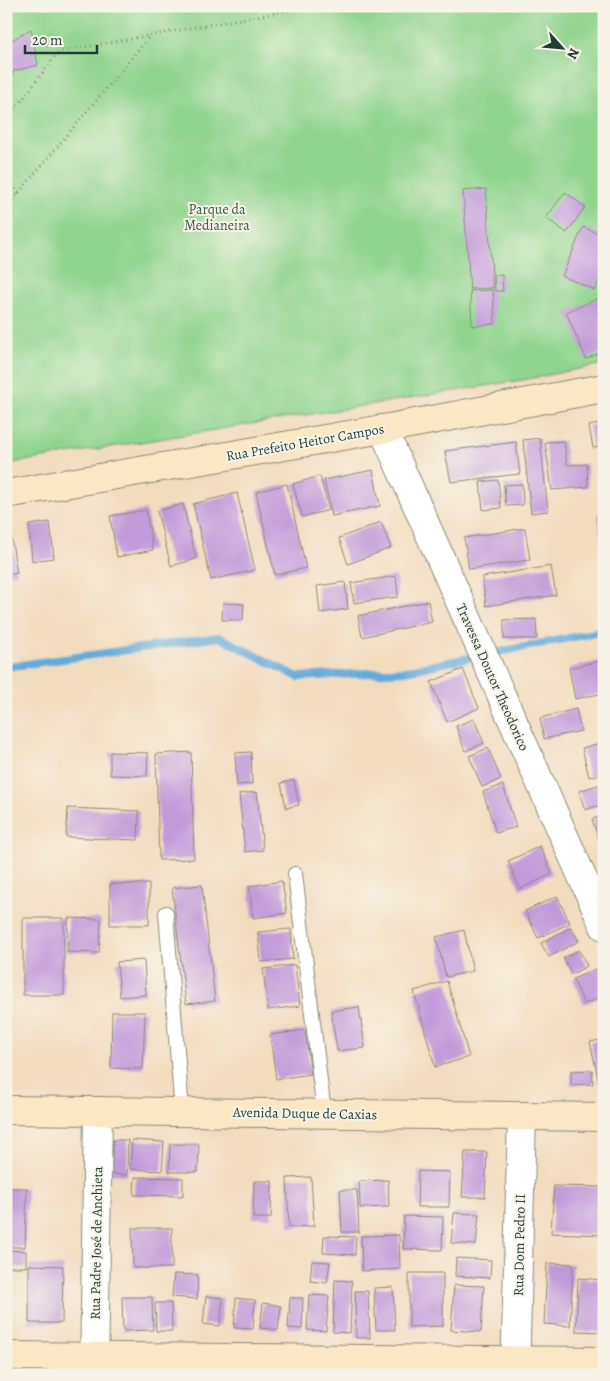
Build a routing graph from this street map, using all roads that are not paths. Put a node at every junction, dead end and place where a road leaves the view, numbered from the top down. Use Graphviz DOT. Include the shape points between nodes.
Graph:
graph roads {
  1 [pos="604,388"];
  2 [pos="383,429"];
  3 [pos="6,494"];
  4 [pos="295,874"];
  5 [pos="166,913"];
  6 [pos="604,926"];
  7 [pos="6,1110"];
  8 [pos="98,1111"];
  9 [pos="182,1112"];
  10 [pos="324,1113"];
  11 [pos="522,1116"];
  12 [pos="604,1117"];
  13 [pos="6,1356"];
  14 [pos="604,1361"];
  15 [pos="94,1366"];
  16 [pos="347,1367"];
  17 [pos="516,1367"];
  1 -- 2 [label="street, Rua Prefeito Heitor Campos"];
  2 -- 3 [label="street, Rua Prefeito Heitor Campos"];
  2 -- 6 [label="street, Travessa Doutor Theodorico"];
  4 -- 10 [label="lane"];
  5 -- 9 [label="lane"];
  7 -- 8 [label="street, Avenida Duque de Caxias"];
  8 -- 9 [label="street, Avenida Duque de Caxias"];
  8 -- 15 [label="street, Rua Padre José de Anchieta"];
  9 -- 10 [label="street, Avenida Duque de Caxias"];
  10 -- 11 [label="street, Avenida Duque de Caxias"];
  11 -- 12 [label="street, Avenida Duque de Caxias"];
  11 -- 17 [label="street, Rua Dom Pedro II"];
  13 -- 15 [label="street"];
  14 -- 17 [label="street"];
  15 -- 16 [label="street"];
  16 -- 17 [label="street"];
}
